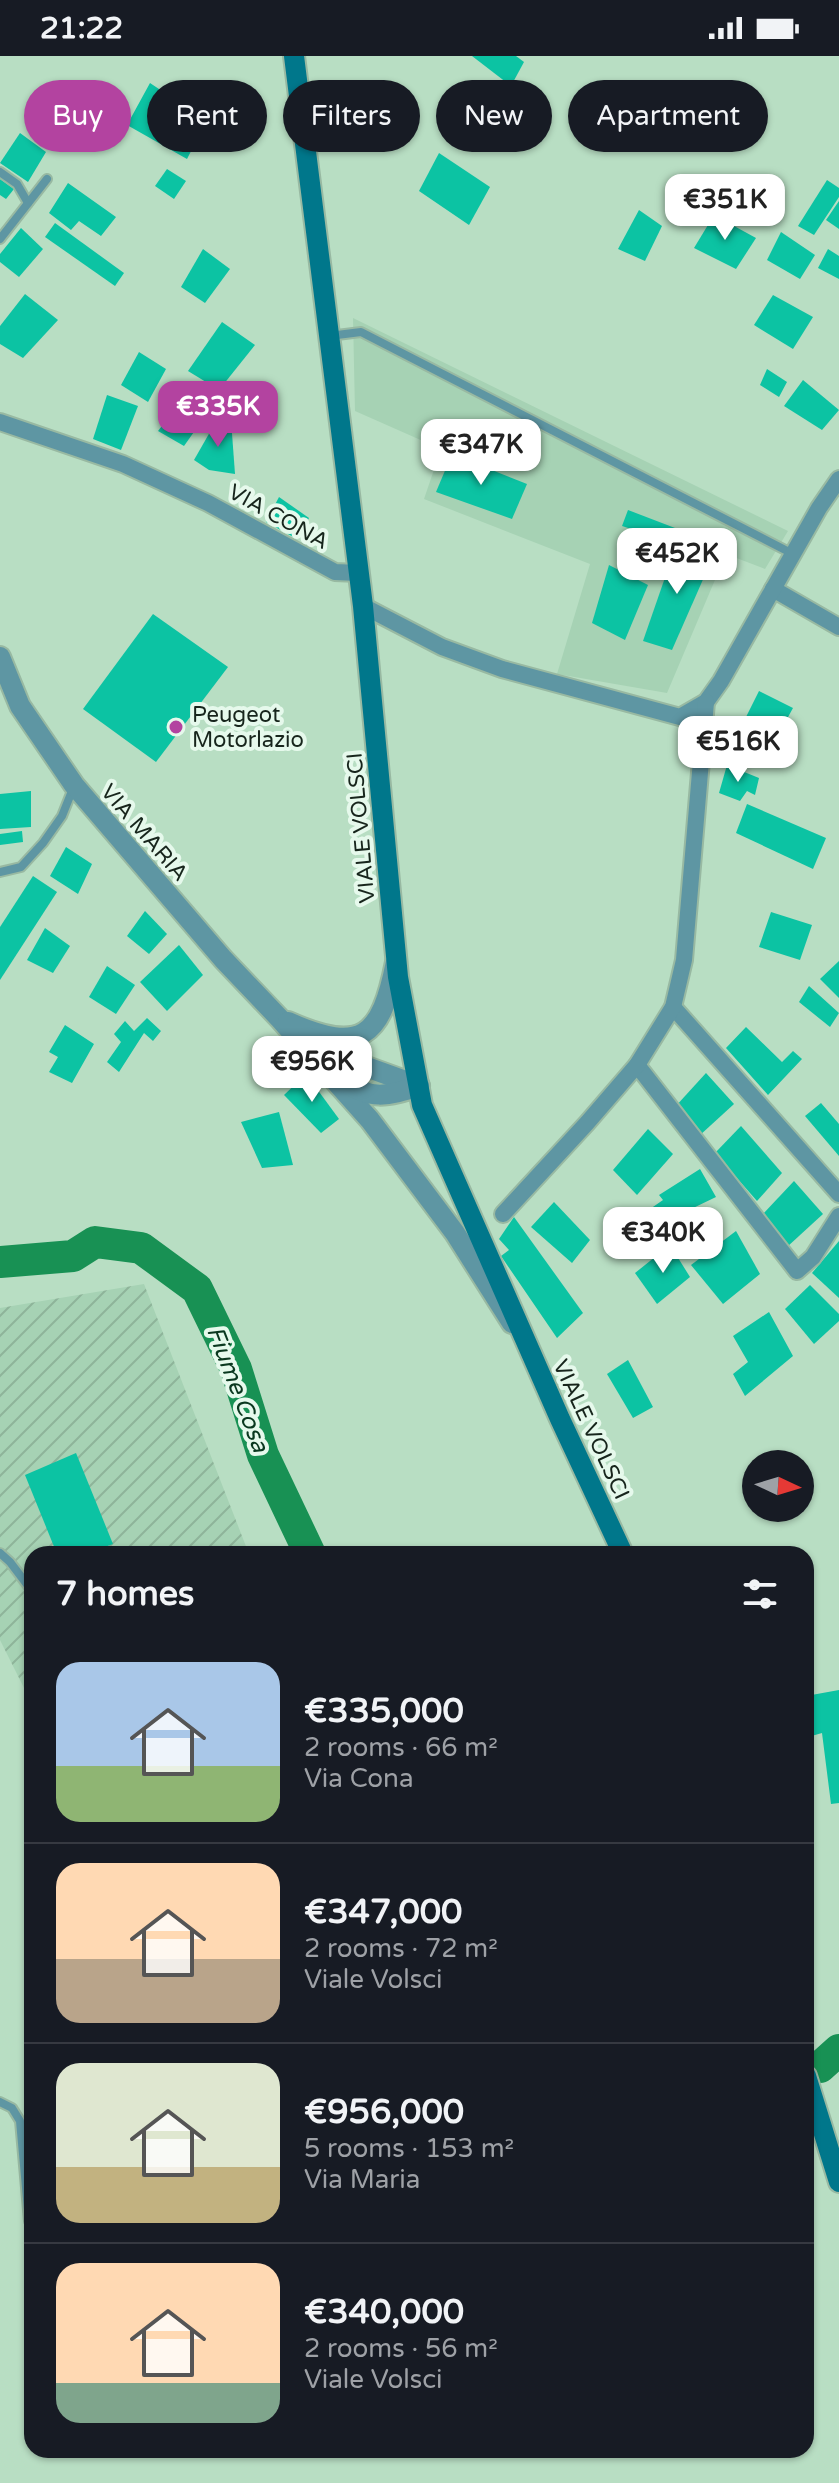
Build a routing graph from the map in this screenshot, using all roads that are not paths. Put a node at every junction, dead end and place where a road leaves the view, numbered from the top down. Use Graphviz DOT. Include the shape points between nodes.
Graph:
graph roads {
  1 [pos="294,56"];
  2 [pos="0,172"];
  3 [pos="47,179"];
  4 [pos="28,203"];
  5 [pos="0,239"];
  6 [pos="328,336"];
  7 [pos="0,422"];
  8 [pos="839,479"];
  9 [pos="793,554"];
  10 [pos="358,573"];
  11 [pos="773,589"];
  12 [pos="363,606"];
  13 [pos="839,627"];
  14 [pos="0,657"];
  15 [pos="706,702"];
  16 [pos="74,785"];
  17 [pos="3,873"];
  18 [pos="396,959"];
  19 [pos="673,1007"];
  20 [pos="280,1019"];
  21 [pos="320,1063"];
  22 [pos="637,1065"];
  23 [pos="419,1086"];
  24 [pos="839,1194"];
  25 [pos="503,1214"];
  26 [pos="839,1216"];
  27 [pos="528,1347"];
  28 [pos="619,1546"];
  29 [pos="0,1553"];
  30 [pos="24,1580"];
  31 [pos="0,2102"];
  32 [pos="814,2127"];
  33 [pos="24,2165"];
  34 [pos="839,2182"];
  1 -- 6 [label="main road, VIALE VOLSCI"];
  2 -- 4 [label="lane" via="17,184"];
  3 -- 4 [label="lane"];
  4 -- 5 [label="lane"];
  6 -- 9 [label="lane" via="361,332"];
  6 -- 10 [label="main road, VIALE VOLSCI"];
  7 -- 10 [label="street, VIA CONA" via="123,464 335,572"];
  8 -- 9 [label="street"];
  9 -- 11 [label="street"];
  10 -- 12 [label="main road, VIALE VOLSCI"];
  11 -- 13 [label="street"];
  11 -- 15 [label="street"];
  12 -- 15 [label="street" via="442,647 502,669 680,717"];
  12 -- 18 [label="main road, VIALE VOLSCI"];
  14 -- 16 [label="street, VIA MARIA" via="20,706"];
  15 -- 19 [label="street" via="684,960"];
  16 -- 17 [label="lane" via="62,816 43,843 21,867"];
  16 -- 20 [label="street, VIA MARIA"];
  18 -- 20 [label="street" via="382,1012 363,1033 330,1037"];
  18 -- 23 [label="main road, VIALE VOLSCI"];
  19 -- 22 [label="street"];
  19 -- 24 [label="street"];
  20 -- 21 [label="street"];
  20 -- 23 [label="street" via="336,1056"];
  21 -- 23 [label="street" via="367,1093 387,1096"];
  21 -- 27 [label="street" via="429,1196"];
  22 -- 25 [label="street"];
  22 -- 26 [label="street" via="797,1271 813,1257"];
  23 -- 27 [label="main road, VIALE VOLSCI" via="422,1105"];
  27 -- 28 [label="main road, VIALE VOLSCI"];
  29 -- 30 [label="lane"];
  31 -- 33 [label="lane" via="20,2121"];
  32 -- 34 [label="main road"];
}
